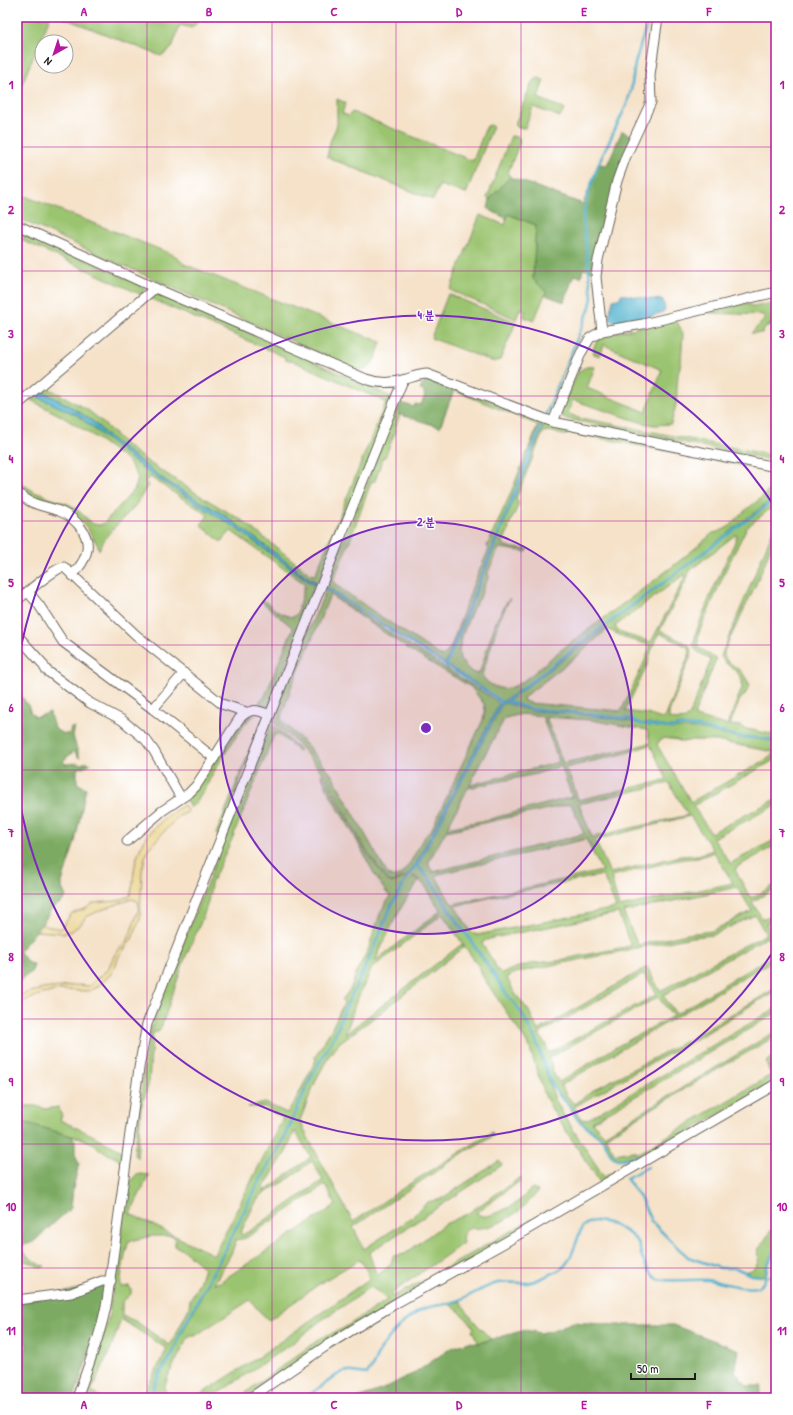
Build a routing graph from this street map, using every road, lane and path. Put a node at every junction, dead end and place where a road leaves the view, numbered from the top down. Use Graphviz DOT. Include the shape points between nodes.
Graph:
graph roads {
  1 [pos="658,17"];
  2 [pos="17,224"];
  3 [pos="155,288"];
  4 [pos="776,292"];
  5 [pos="602,331"];
  6 [pos="403,380"];
  7 [pos="17,405"];
  8 [pos="553,422"];
  9 [pos="776,467"];
  10 [pos="17,492"];
  11 [pos="72,575"];
  12 [pos="28,592"];
  13 [pos="17,600"];
  14 [pos="17,635"];
  15 [pos="184,673"];
  16 [pos="153,709"];
  17 [pos="246,712"];
  18 [pos="270,715"];
  19 [pos="214,758"];
  20 [pos="181,798"];
  21 [pos="128,841"];
  22 [pos="776,1084"];
  23 [pos="111,1281"];
  24 [pos="17,1300"];
  25 [pos="76,1398"];
  26 [pos="250,1398"];
  1 -- 5 [label="street" via="650,75 651,102 617,181 598,260 596,277"];
  2 -- 3 [label="street"];
  3 -- 6 [label="street" via="366,379 383,383"];
  3 -- 7 [label="street"];
  4 -- 5 [label="street"];
  5 -- 8 [label="street" via="590,338 581,353"];
  6 -- 8 [label="street" via="427,374"];
  6 -- 18 [label="street"];
  8 -- 9 [label="street"];
  10 -- 11 [label="street" via="30,502 71,518 84,533 86,554"];
  11 -- 12 [label="street" via="64,567 60,567"];
  11 -- 15 [label="street" via="136,635"];
  12 -- 13 [label="street"];
  12 -- 16 [label="street" via="63,642"];
  14 -- 20 [label="street" via="46,670 90,702 122,720 146,740"];
  15 -- 16 [label="street"];
  15 -- 17 [label="street" via="222,704"];
  16 -- 19 [label="street"];
  17 -- 18 [label="street" via="253,710"];
  17 -- 19 [label="street"];
  18 -- 23 [label="street" via="147,1024"];
  19 -- 20 [label="street" via="196,786"];
  20 -- 21 [label="street"];
  22 -- 26 [label="street" via="398,1302"];
  23 -- 24 [label="street" via="102,1281 71,1293"];
  23 -- 25 [label="street" via="104,1315"];
}
